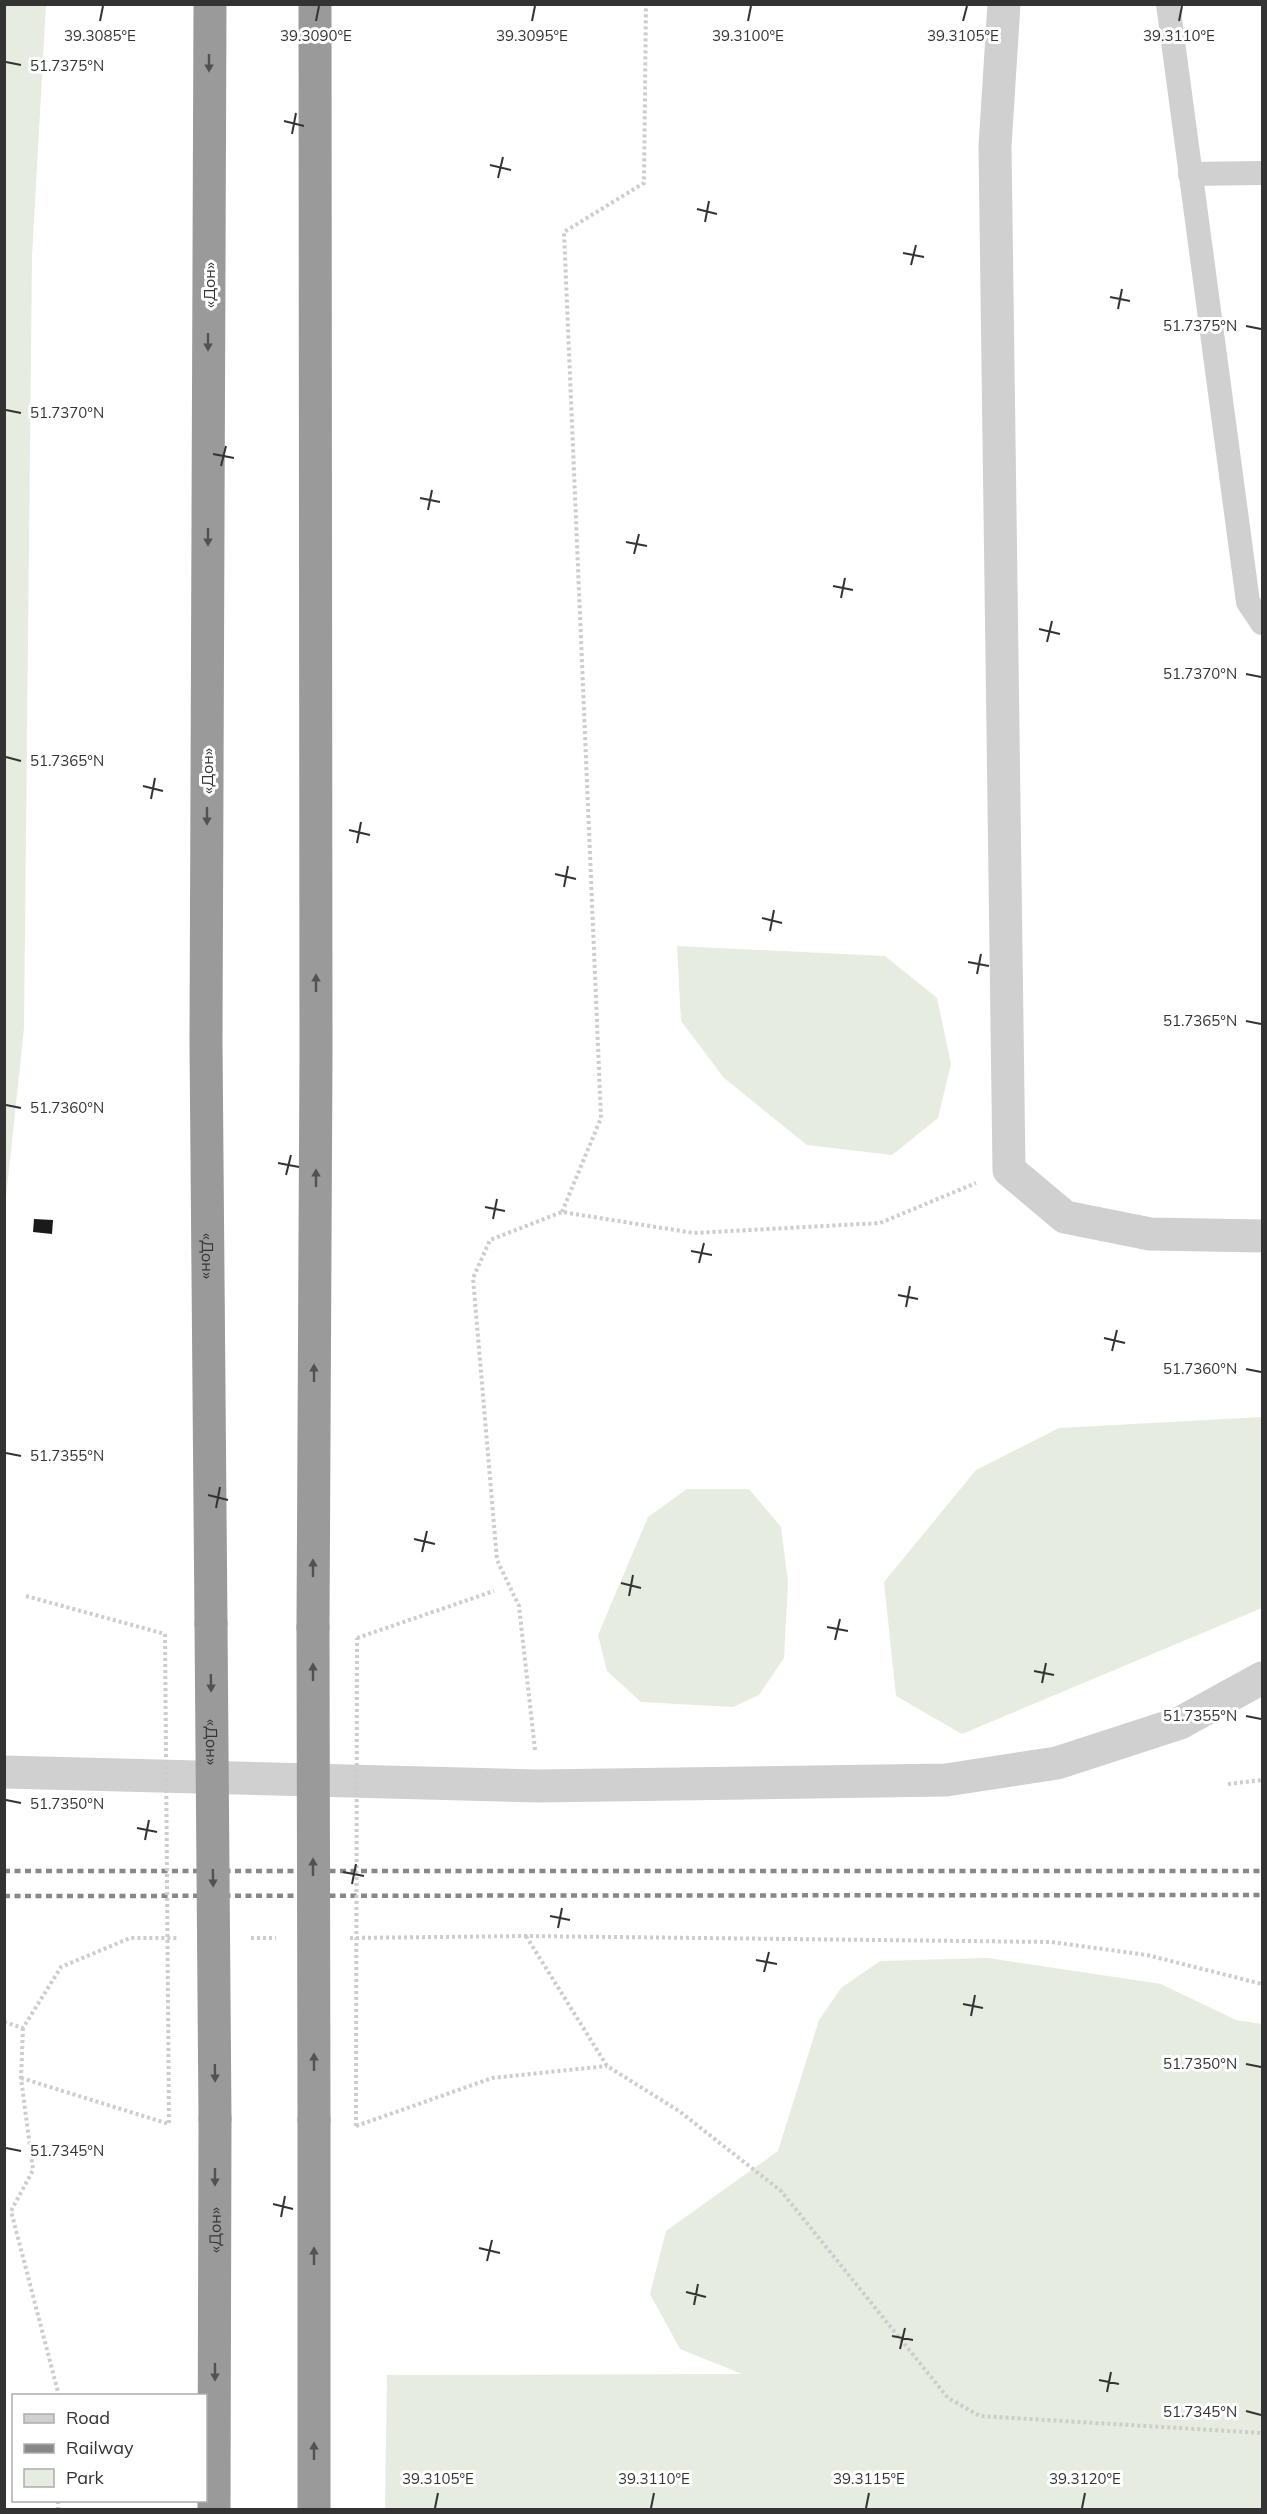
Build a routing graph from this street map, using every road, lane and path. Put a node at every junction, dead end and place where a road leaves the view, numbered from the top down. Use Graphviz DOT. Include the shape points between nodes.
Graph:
graph roads {
  1 [pos="210,4"];
  2 [pos="315,4"];
  3 [pos="646,4"];
  4 [pos="1004,4"];
  5 [pos="1168,4"];
  6 [pos="1263,173"];
  7 [pos="1190,174"];
  8 [pos="1263,623"];
  9 [pos="1009,1170"];
  10 [pos="562,1212"];
  11 [pos="1263,1236"];
  12 [pos="494,1591"];
  13 [pos="26,1596"];
  14 [pos="1263,1678"];
  15 [pos="158,1747"];
  16 [pos="170,1747"];
  17 [pos="347,1750"];
  18 [pos="358,1750"];
  19 [pos="4,1772"];
  20 [pos="1263,1780"];
  21 [pos="1228,1784"];
  22 [pos="539,1786"];
  23 [pos="525,1936"];
  24 [pos="189,1938"];
  25 [pos="247,1938"];
  26 [pos="282,1938"];
  27 [pos="341,1938"];
  28 [pos="1263,1984"];
  29 [pos="4,2022"];
  30 [pos="23,2028"];
  31 [pos="607,2066"];
  32 [pos="21,2078"];
  33 [pos="11,2211"];
  34 [pos="4,2215"];
  35 [pos="58,2394"];
  36 [pos="1263,2433"];
  37 [pos="214,2510"];
  38 [pos="314,2510"];
  1 -- 37 [label="highway, «Дон», one-way, bridge" via="206,1042 215,2119"];
  38 -- 2 [label="highway, one-way, bridge"];
  3 -- 10 [label="path" via="644,183 564,232 601,1118"];
  4 -- 9 [label="street" via="996,146"];
  5 -- 7 [label="lane"];
  6 -- 7 [label="lane"];
  7 -- 8 [label="lane" via="1248,602"];
  9 -- 10 [label="path" via="880,1223 694,1233"];
  9 -- 11 [label="street" via="1065,1217 1150,1234"];
  10 -- 22 [label="path" via="490,1240 473,1278 497,1560 519,1606"];
  12 -- 31 [label="path, bridge" via="357,1638 356,2126 492,2078"];
  13 -- 32 [label="path, bridge" via="165,1634 169,2124"];
  14 -- 22 [label="street" via="1180,1723 1057,1764 946,1780"];
  15 -- 16 [label="path"];
  17 -- 18 [label="path"];
  19 -- 22 [label="street"];
  20 -- 21 [label="path"];
  23 -- 27 [label="path"];
  23 -- 28 [label="path" via="1051,1942 1147,1955"];
  23 -- 31 [label="path"];
  24 -- 30 [label="path" via="130,1938 61,1967"];
  25 -- 26 [label="path"];
  29 -- 30 [label="path"];
  30 -- 32 [label="path"];
  31 -- 36 [label="path" via="679,2111 781,2192 948,2398 980,2416"];
  32 -- 33 [label="path" via="33,2169"];
  33 -- 34 [label="path"];
  33 -- 35 [label="path"];
}
